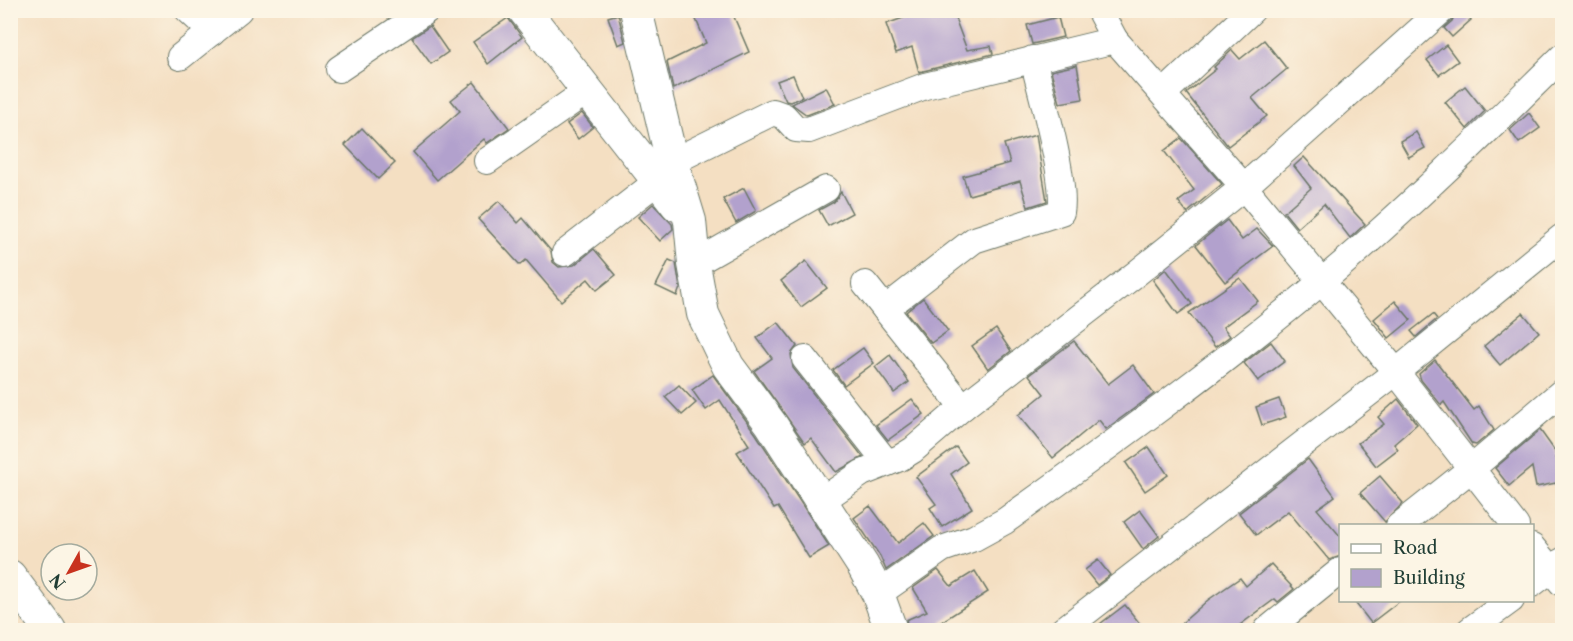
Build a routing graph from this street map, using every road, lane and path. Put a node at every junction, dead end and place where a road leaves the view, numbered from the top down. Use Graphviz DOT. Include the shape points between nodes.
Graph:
graph roads {
  1 [pos="188,10"];
  2 [pos="239,10"];
  3 [pos="427,10"];
  4 [pos="524,10"];
  5 [pos="636,10"];
  6 [pos="1099,10"];
  7 [pos="1252,10"];
  8 [pos="1442,10"];
  9 [pos="212,32"];
  10 [pos="1116,40"];
  11 [pos="180,57"];
  12 [pos="1563,57"];
  13 [pos="1033,59"];
  14 [pos="339,69"];
  15 [pos="587,91"];
  16 [pos="1164,93"];
  17 [pos="487,161"];
  18 [pos="665,172"];
  19 [pos="1244,187"];
  20 [pos="826,189"];
  21 [pos="1563,237"];
  22 [pos="565,253"];
  23 [pos="694,264"];
  24 [pos="1321,282"];
  25 [pos="865,285"];
  26 [pos="885,309"];
  27 [pos="806,359"];
  28 [pos="1396,372"];
  29 [pos="1563,392"];
  30 [pos="963,407"];
  31 [pos="887,463"];
  32 [pos="1471,469"];
  33 [pos="821,501"];
  34 [pos="1400,524"];
  35 [pos="1515,524"];
  36 [pos="1534,548"];
  37 [pos="1339,573"];
  38 [pos="1552,575"];
  39 [pos="10,576"];
  40 [pos="878,594"];
  41 [pos="1507,602"];
  42 [pos="50,630"];
  43 [pos="891,630"];
  44 [pos="1063,630"];
  45 [pos="1267,630"];
  46 [pos="1470,630"];
  1 -- 9 [label="street"];
  2 -- 9 [label="street"];
  3 -- 14 [label="street"];
  4 -- 15 [label="street"];
  5 -- 18 [label="street"];
  6 -- 10 [label="street"];
  7 -- 16 [label="street"];
  8 -- 19 [label="street"];
  9 -- 11 [label="street"];
  10 -- 13 [label="street"];
  10 -- 16 [label="street"];
  12 -- 24 [label="street" via="1463,156"];
  13 -- 18 [label="street" via="925,86 809,130 796,129 784,116 773,112"];
  13 -- 26 [label="street" via="1059,180 1061,212 974,240"];
  15 -- 17 [label="street"];
  15 -- 18 [label="street"];
  16 -- 19 [label="street"];
  18 -- 22 [label="street"];
  18 -- 23 [label="street" via="690,221"];
  19 -- 24 [label="street"];
  19 -- 30 [label="street"];
  20 -- 23 [label="street"];
  21 -- 28 [label="street"];
  23 -- 33 [label="street" via="703,314 715,343"];
  24 -- 28 [label="street"];
  24 -- 40 [label="street" via="1150,416 1005,521 942,549"];
  25 -- 26 [label="street"];
  26 -- 30 [label="street"];
  27 -- 31 [label="street"];
  28 -- 32 [label="street"];
  28 -- 44 [label="street"];
  29 -- 32 [label="street"];
  30 -- 31 [label="street" via="913,450"];
  31 -- 33 [label="street" via="862,473"];
  32 -- 34 [label="street"];
  32 -- 35 [label="street"];
  33 -- 40 [label="street"];
  36 -- 38 [label="street"];
  37 -- 45 [label="street"];
  39 -- 42 [label="street"];
  40 -- 43 [label="street"];
  41 -- 46 [label="street"];
}
